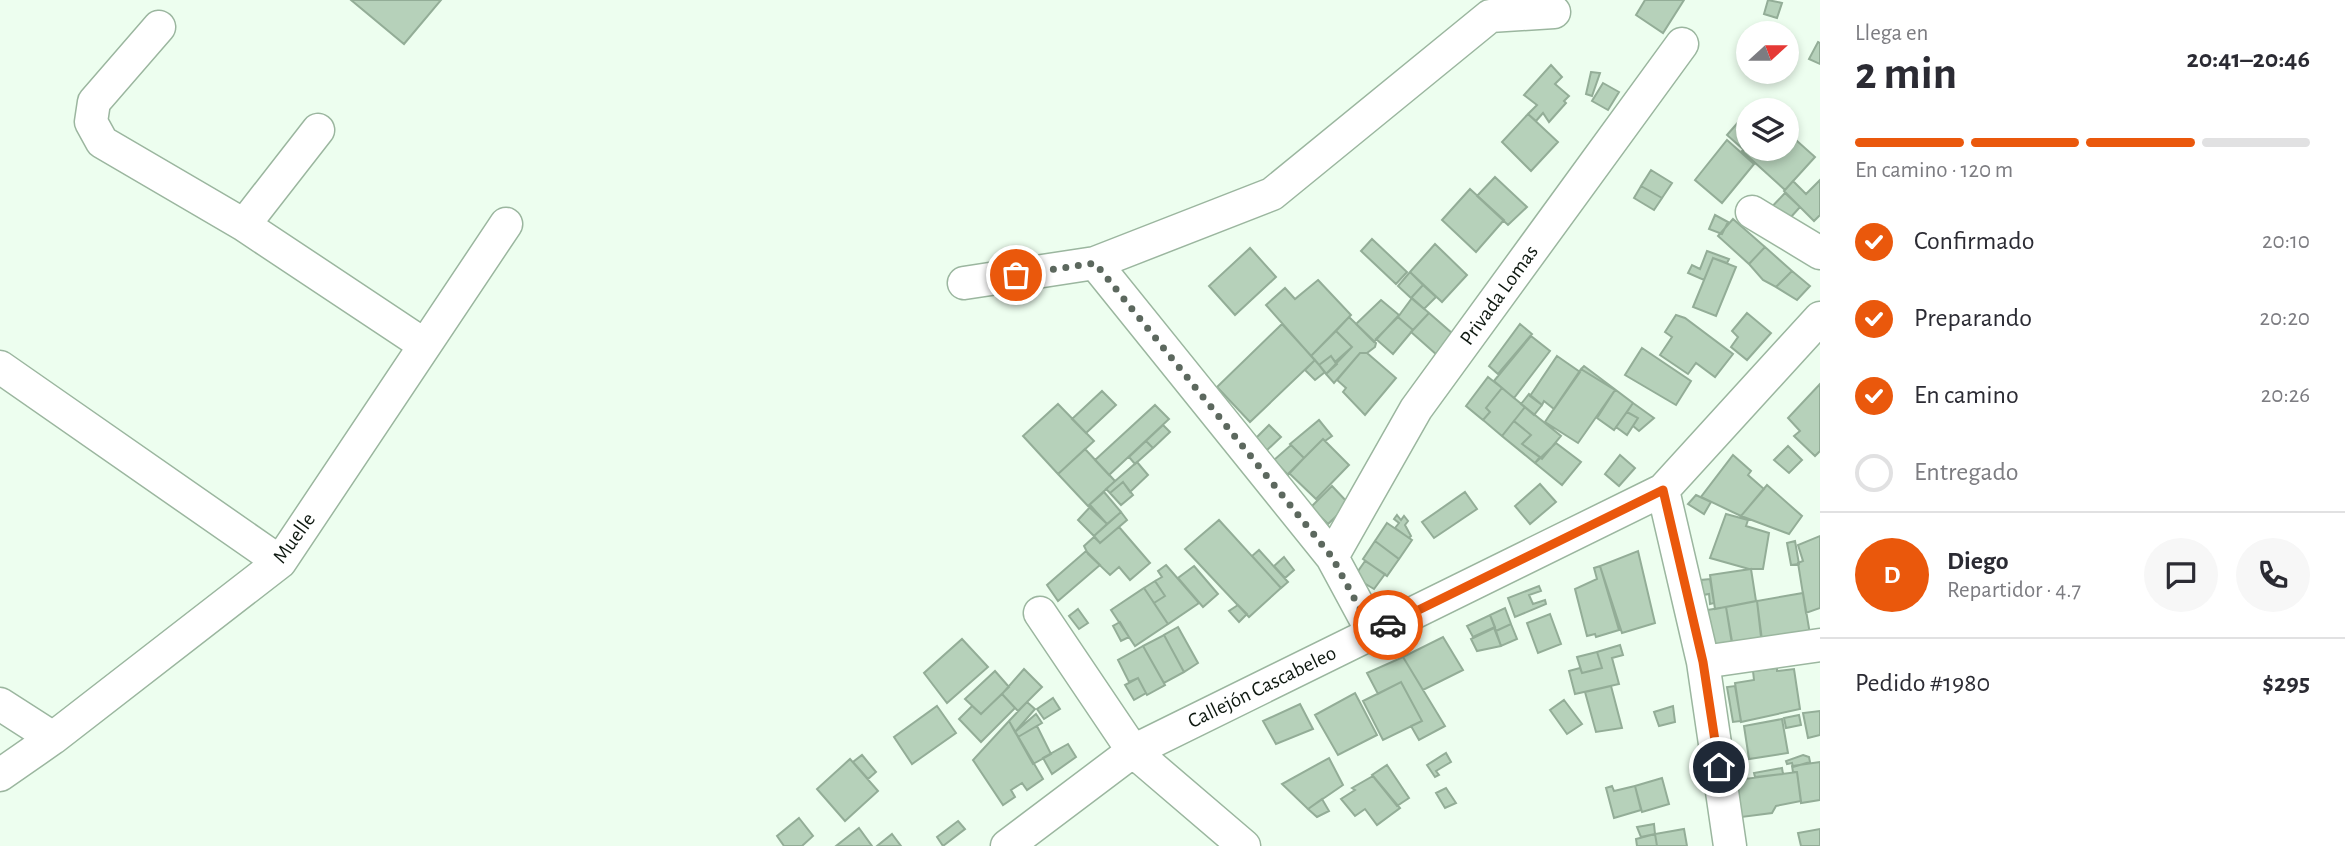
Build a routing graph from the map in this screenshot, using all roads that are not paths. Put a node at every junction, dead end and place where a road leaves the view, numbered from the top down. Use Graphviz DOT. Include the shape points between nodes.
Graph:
graph roads {
  1 [pos="1554,12"];
  2 [pos="159,27"];
  3 [pos="1682,44"];
  4 [pos="318,130"];
  5 [pos="1752,212"];
  6 [pos="506,224"];
  7 [pos="244,225"];
  8 [pos="1820,253"];
  9 [pos="1095,263"];
  10 [pos="964,283"];
  11 [pos="1820,318"];
  12 [pos="423,344"];
  13 [pos="0,367"];
  14 [pos="1663,490"];
  15 [pos="1332,557"];
  16 [pos="280,562"];
  17 [pos="1040,613"];
  18 [pos="1373,633"];
  19 [pos="1820,645"];
  20 [pos="1703,662"];
  21 [pos="0,704"];
  22 [pos="53,738"];
  23 [pos="1133,751"];
  24 [pos="0,775"];
  25 [pos="1007,846"];
  26 [pos="1244,846"];
  27 [pos="1730,846"];
  1 -- 9 [label="street" via="1490,16 1272,194"];
  2 -- 7 [label="street" via="94,102 91,122 102,142"];
  3 -- 15 [label="street, Privada Lomas" via="1416,409"];
  4 -- 7 [label="street"];
  5 -- 8 [label="street"];
  6 -- 12 [label="street, Muelle"];
  7 -- 12 [label="street"];
  9 -- 10 [label="street"];
  9 -- 15 [label="street"];
  11 -- 14 [label="street, Callejón Cascabeleo"];
  12 -- 16 [label="street, Muelle"];
  13 -- 16 [label="street"];
  14 -- 18 [label="street, Callejón Cascabeleo"];
  14 -- 20 [label="street"];
  15 -- 18 [label="street"];
  16 -- 22 [label="street, Muelle"];
  17 -- 23 [label="street"];
  18 -- 23 [label="street, Callejón Cascabeleo"];
  19 -- 20 [label="street"];
  20 -- 27 [label="street"];
  21 -- 22 [label="street"];
  22 -- 24 [label="street, Muelle"];
  23 -- 25 [label="street, Callejón Cascabeleo"];
  23 -- 26 [label="street"];
}
